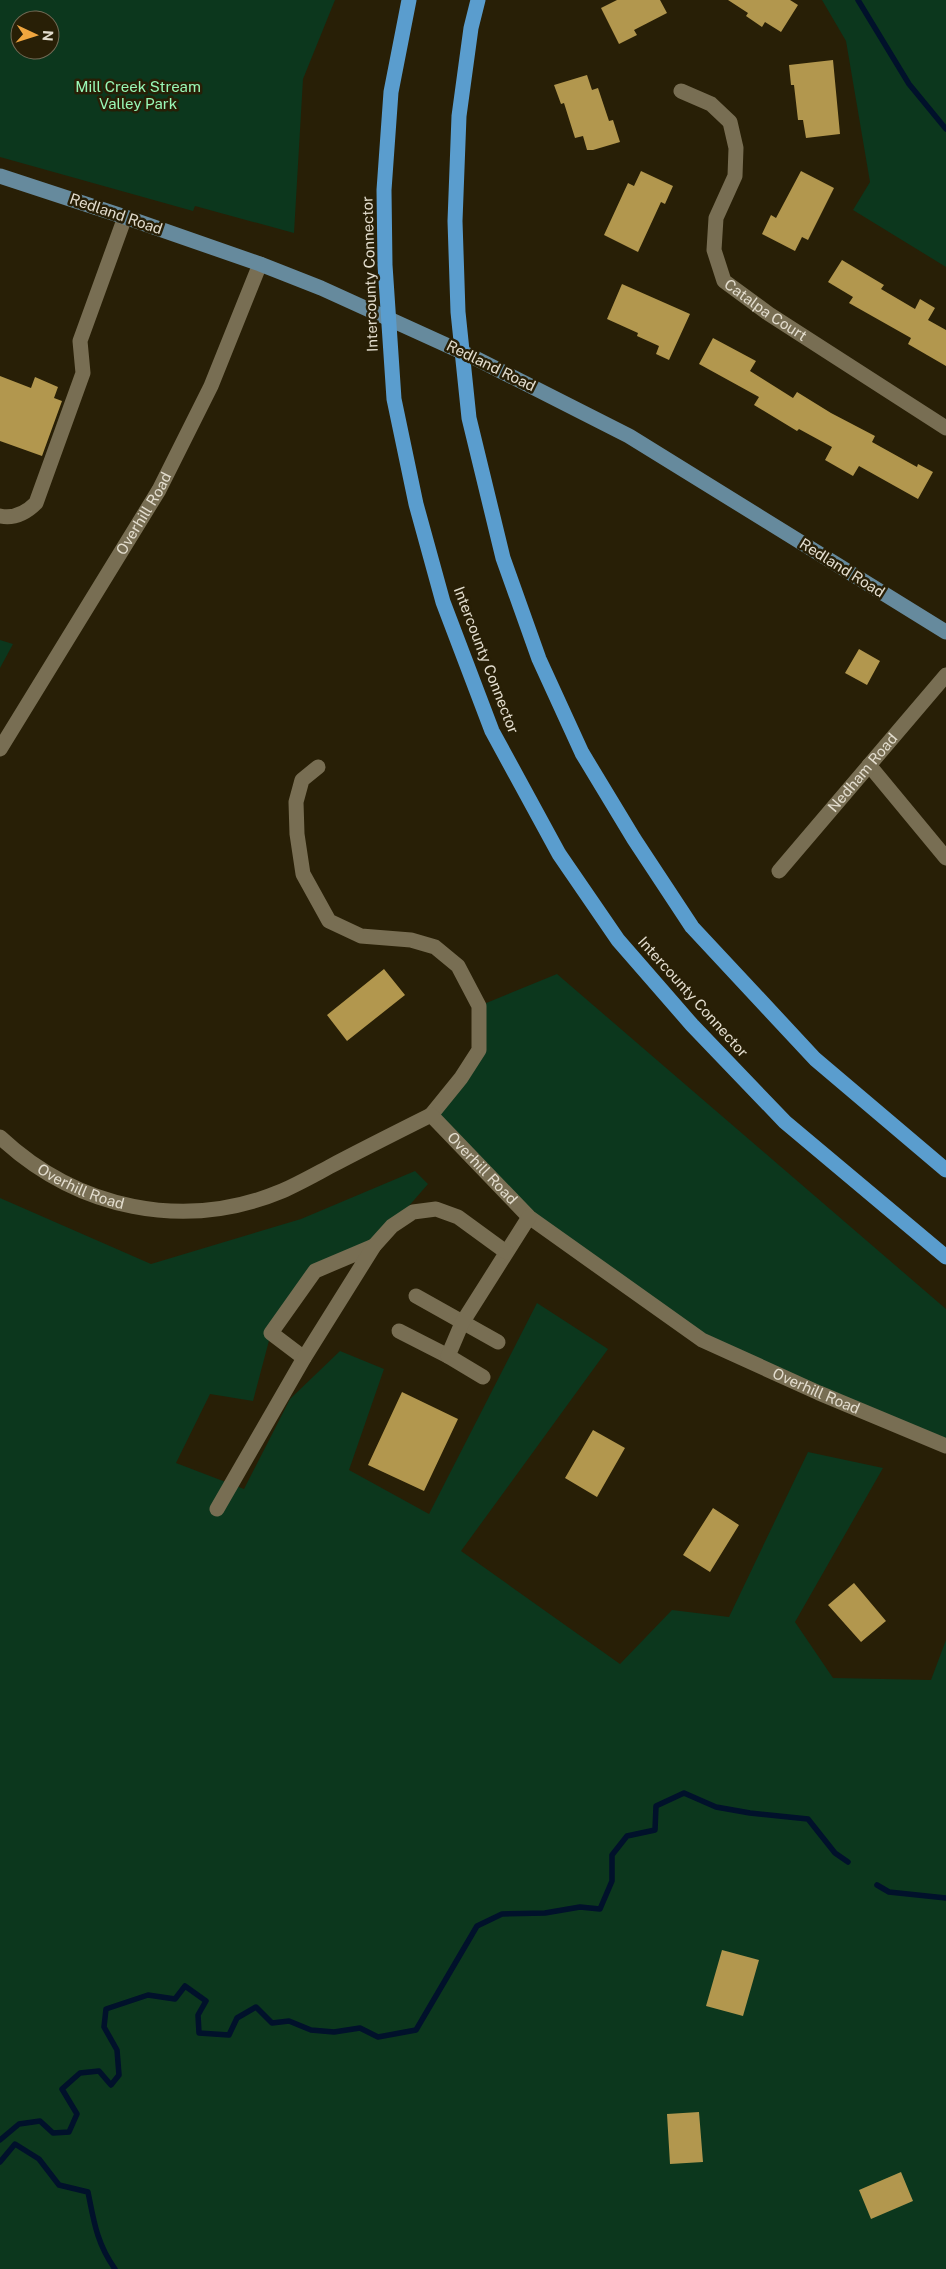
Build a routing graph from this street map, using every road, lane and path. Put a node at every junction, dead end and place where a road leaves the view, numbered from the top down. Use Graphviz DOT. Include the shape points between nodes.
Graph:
graph roads {
  1 [pos="409,0"];
  2 [pos="478,0"];
  3 [pos="681,91"];
  4 [pos="0,176"];
  5 [pos="125,217"];
  6 [pos="260,264"];
  7 [pos="946,428"];
  8 [pos="3,521"];
  9 [pos="946,632"];
  10 [pos="946,675"];
  11 [pos="0,749"];
  12 [pos="869,765"];
  13 [pos="318,767"];
  14 [pos="946,858"];
  15 [pos="779,871"];
  16 [pos="431,1115"];
  17 [pos="0,1137"];
  18 [pos="946,1170"];
  19 [pos="529,1217"];
  20 [pos="374,1246"];
  21 [pos="506,1252"];
  22 [pos="946,1257"];
  23 [pos="416,1296"];
  24 [pos="462,1323"];
  25 [pos="399,1331"];
  26 [pos="498,1342"];
  27 [pos="448,1356"];
  28 [pos="304,1358"];
  29 [pos="484,1377"];
  30 [pos="946,1446"];
  31 [pos="216,1509"];
  1 -- 22 [label="highway, Intercounty Connector" via="392,92 384,190 385,265 394,399 416,504 443,602 492,731 559,854 618,940 667,997 785,1122"];
  2 -- 18 [label="highway" via="459,116 455,221 458,312 469,418 503,558 539,659 582,753 692,927 815,1059"];
  3 -- 7 [label="street, Catalpa Court" via="711,104 730,122 736,148 735,176 716,218 714,250 724,281 769,314"];
  4 -- 5 [label="main road, Redland Road"];
  5 -- 6 [label="main road, Redland Road"];
  5 -- 8 [label="street" via="80,341 83,373 36,502 26,513"];
  6 -- 9 [label="main road, Redland Road" via="475,358 629,436"];
  6 -- 11 [label="street, Overhill Road" via="211,386 160,490"];
  10 -- 12 [label="street, Nedham Road"];
  12 -- 14 [label="street"];
  12 -- 15 [label="street, Nedham Road"];
  13 -- 16 [label="street" via="302,780 296,802 297,834 303,874 329,921 361,936 410,940 435,947 458,966 479,1006 479,1050"];
  16 -- 17 [label="street, Overhill Road" via="282,1191 206,1210 165,1212 111,1202 49,1174 22,1157"];
  16 -- 19 [label="street, Overhill Road"];
  19 -- 21 [label="street"];
  19 -- 30 [label="street, Overhill Road" via="702,1340"];
  20 -- 21 [label="street" via="392,1226 414,1212 436,1210 458,1217"];
  20 -- 28 [label="street"];
  20 -- 28 [label="street" via="315,1271 271,1333"];
  21 -- 24 [label="street"];
  23 -- 24 [label="street"];
  24 -- 26 [label="street"];
  24 -- 27 [label="street"];
  25 -- 27 [label="street"];
  27 -- 29 [label="street"];
  28 -- 31 [label="street"];
}
